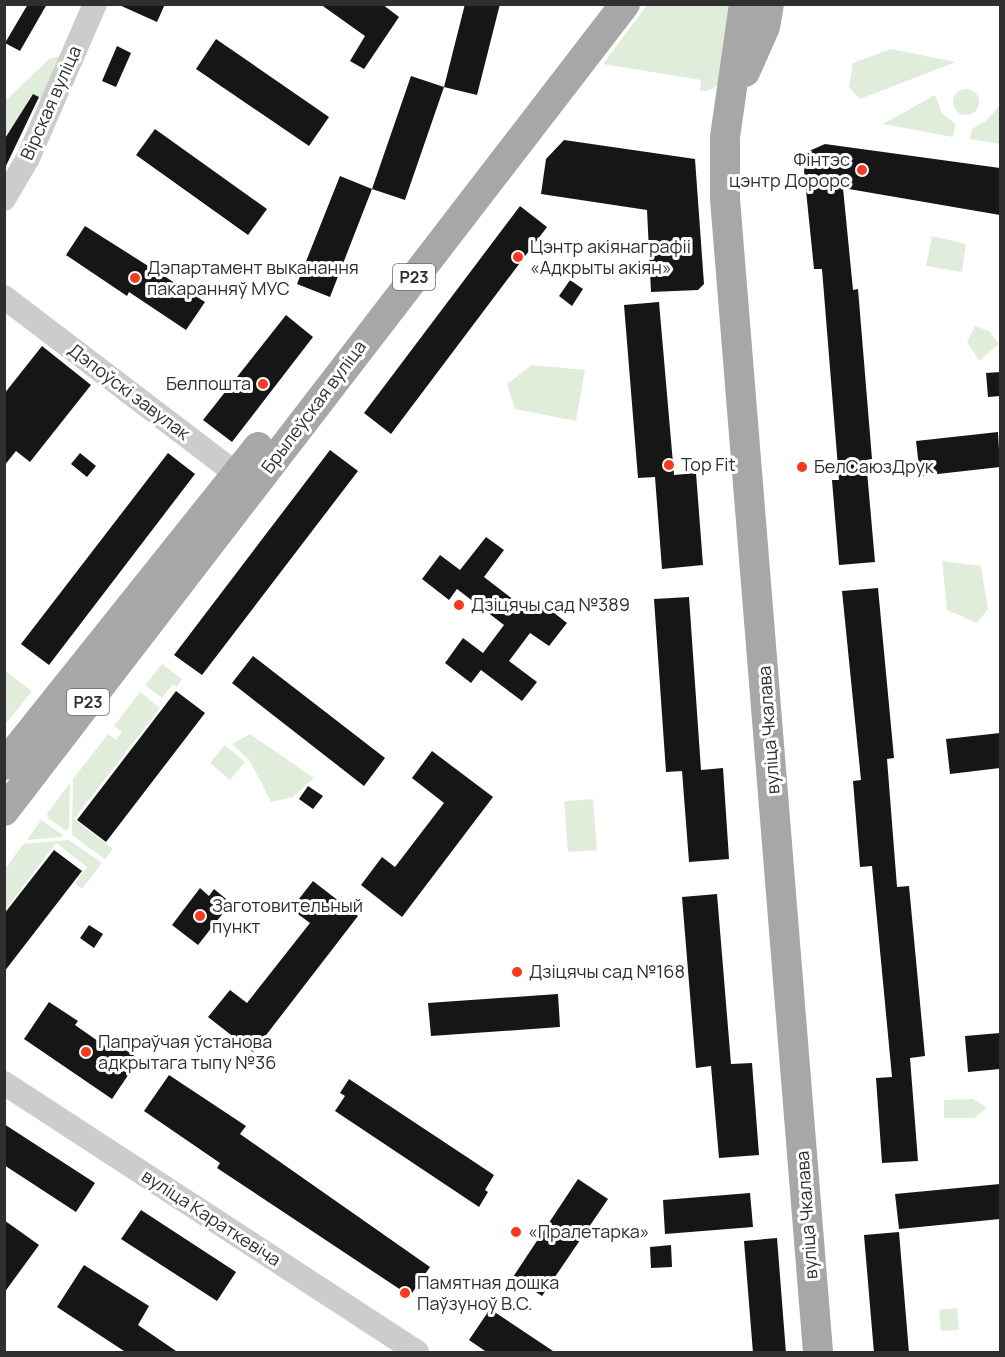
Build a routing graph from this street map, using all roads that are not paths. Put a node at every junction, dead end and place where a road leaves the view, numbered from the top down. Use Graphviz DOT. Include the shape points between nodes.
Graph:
graph roads {
  1 [pos="96,4"];
  2 [pos="603,4"];
  3 [pos="625,4"];
  4 [pos="744,4"];
  5 [pos="769,4"];
  6 [pos="730,108"];
  7 [pos="4,199"];
  8 [pos="4,297"];
  9 [pos="245,480"];
  10 [pos="4,765"];
  11 [pos="4,811"];
  12 [pos="4,1083"];
  13 [pos="417,1353"];
  14 [pos="818,1353"];
  1 -- 7 [label="street, Вірская вуліца" via="27,158"];
  2 -- 9 [label="main road, Брылеўская вуліца / Р23"];
  3 -- 9 [label="main road, Брылеўская вуліца / Р23"];
  4 -- 6 [label="main road, вуліца Чкалава"];
  5 -- 6 [label="main road, вуліца Чкалава" via="765,27"];
  6 -- 14 [label="main road, вуліца Чкалава" via="725,137 725,199"];
  8 -- 9 [label="street, Дэпоўскі завулак"];
  9 -- 10 [label="main road, Брылеўская вуліца / Р23"];
  9 -- 11 [label="main road, Брылеўская вуліца / Р23"];
  12 -- 13 [label="street, вуліца Караткевіча"];
}
